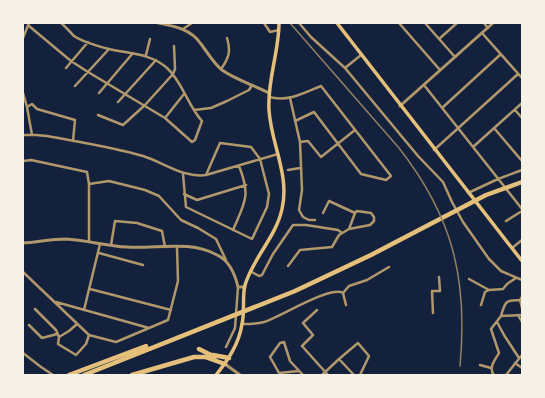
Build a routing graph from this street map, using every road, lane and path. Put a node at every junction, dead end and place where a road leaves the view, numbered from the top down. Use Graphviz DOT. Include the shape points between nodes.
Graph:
graph roads {
  1 [pos="61,23"];
  2 [pos="158,23"];
  3 [pos="192,23"];
  4 [pos="264,23"];
  5 [pos="278,23"];
  6 [pos="299,23"];
  7 [pos="337,23"];
  8 [pos="399,23"];
  9 [pos="425,23"];
  10 [pos="456,23"];
  11 [pos="484,23"];
  12 [pos="493,23"];
  13 [pos="29,25"];
  14 [pos="488,28"];
  15 [pos="183,29"];
  16 [pos="279,30"];
  17 [pos="482,33"];
  18 [pos="23,38"];
  19 [pos="227,38"];
  20 [pos="150,39"];
  21 [pos="439,39"];
  22 [pos="88,42"];
  23 [pos="174,46"];
  24 [pos="109,49"];
  25 [pos="134,53"];
  26 [pos="501,54"];
  27 [pos="361,55"];
  28 [pos="146,56"];
  29 [pos="455,57"];
  30 [pos="156,60"];
  31 [pos="72,61"];
  32 [pos="66,68"];
  33 [pos="345,68"];
  34 [pos="221,69"];
  35 [pos="440,70"];
  36 [pos="88,72"];
  37 [pos="173,74"];
  38 [pos="518,74"];
  39 [pos="522,78"];
  40 [pos="108,83"];
  41 [pos="252,84"];
  42 [pos="424,85"];
  43 [pos="75,86"];
  44 [pos="23,93"];
  45 [pos="99,93"];
  46 [pos="126,94"];
  47 [pos="184,94"];
  48 [pos="269,95"];
  49 [pos="290,98"];
  50 [pos="118,102"];
  51 [pos="522,103"];
  52 [pos="145,105"];
  53 [pos="400,106"];
  54 [pos="27,107"];
  55 [pos="442,108"];
  56 [pos="194,110"];
  57 [pos="515,110"];
  58 [pos="98,115"];
  59 [pos="165,118"];
  60 [pos="522,118"];
  61 [pos="295,121"];
  62 [pos="494,128"];
  63 [pos="458,129"];
  64 [pos="355,130"];
  65 [pos="32,135"];
  66 [pos="23,136"];
  67 [pos="73,141"];
  68 [pos="300,142"];
  69 [pos="338,144"];
  70 [pos="473,147"];
  71 [pos="434,150"];
  72 [pos="278,154"];
  73 [pos="260,159"];
  74 [pos="23,161"];
  75 [pos="522,161"];
  76 [pos="239,166"];
  77 [pos="300,168"];
  78 [pos="288,170"];
  79 [pos="522,170"];
  80 [pos="184,174"];
  81 [pos="206,175"];
  82 [pos="498,179"];
  83 [pos="522,183"];
  84 [pos="90,184"];
  85 [pos="246,185"];
  86 [pos="468,192"];
  87 [pos="184,194"];
  88 [pos="522,210"];
  89 [pos="323,213"];
  90 [pos="355,213"];
  91 [pos="306,218"];
  92 [pos="315,220"];
  93 [pos="506,221"];
  94 [pos="306,225"];
  95 [pos="348,229"];
  96 [pos="232,230"];
  97 [pos="342,233"];
  98 [pos="522,240"];
  99 [pos="89,241"];
  100 [pos="23,243"];
  101 [pos="100,244"];
  102 [pos="111,245"];
  103 [pos="177,246"];
  104 [pos="166,247"];
  105 [pos="512,249"];
  106 [pos="99,253"];
  107 [pos="226,260"];
  108 [pos="522,261"];
  109 [pos="143,265"];
  110 [pos="288,266"];
  111 [pos="389,268"];
  112 [pos="250,271"];
  113 [pos="23,272"];
  114 [pos="439,277"];
  115 [pos="469,278"];
  116 [pos="516,278"];
  117 [pos="367,280"];
  118 [pos="371,280"];
  119 [pos="522,280"];
  120 [pos="238,287"];
  121 [pos="245,287"];
  122 [pos="90,289"];
  123 [pos="489,290"];
  124 [pos="343,293"];
  125 [pos="521,299"];
  126 [pos="54,302"];
  127 [pos="481,304"];
  128 [pos="346,306"];
  129 [pos="522,308"];
  130 [pos="35,309"];
  131 [pos="84,310"];
  132 [pos="171,310"];
  133 [pos="317,310"];
  134 [pos="433,313"];
  135 [pos="518,315"];
  136 [pos="522,315"];
  137 [pos="501,316"];
  138 [pos="233,318"];
  139 [pos="497,322"];
  140 [pos="522,322"];
  141 [pos="77,324"];
  142 [pos="242,324"];
  143 [pos="29,325"];
  144 [pos="149,328"];
  145 [pos="58,335"];
  146 [pos="89,335"];
  147 [pos="146,346"];
  148 [pos="226,347"];
  149 [pos="198,349"];
  150 [pos="23,353"];
  151 [pos="210,354"];
  152 [pos="522,355"];
  153 [pos="228,358"];
  154 [pos="519,358"];
  155 [pos="339,359"];
  156 [pos="515,363"];
  157 [pos="225,364"];
  158 [pos="480,365"];
  159 [pos="491,368"];
  160 [pos="522,368"];
  161 [pos="299,371"];
  162 [pos="326,372"];
  163 [pos="493,374"];
  164 [pos="53,375"];
  165 [pos="69,375"];
  166 [pos="84,375"];
  167 [pos="91,375"];
  168 [pos="132,375"];
  169 [pos="216,375"];
  170 [pos="240,375"];
  171 [pos="303,375"];
  172 [pos="322,375"];
  173 [pos="328,375"];
  174 [pos="354,375"];
  175 [pos="360,375"];
  176 [pos="506,375"];
  1 -- 22 [label="street" via="74,36"];
  2 -- 15 [label="street"];
  3 -- 15 [label="street"];
  4 -- 16 [label="street" via="270,32"];
  5 -- 16 [label="main road"];
  6 -- 33 [label="street"];
  7 -- 27 [label="main road"];
  8 -- 35 [label="street"];
  9 -- 21 [label="street"];
  10 -- 21 [label="street"];
  11 -- 14 [label="street"];
  12 -- 14 [label="street"];
  13 -- 18 [label="street"];
  13 -- 31 [label="street"];
  14 -- 17 [label="street"];
  15 -- 34 [label="street" via="198,40"];
  16 -- 48 [label="main road"];
  17 -- 26 [label="street"];
  17 -- 29 [label="street"];
  19 -- 34 [label="street" via="230,48"];
  20 -- 28 [label="street"];
  21 -- 29 [label="street"];
  22 -- 24 [label="street"];
  22 -- 31 [label="street"];
  23 -- 37 [label="street"];
  24 -- 25 [label="street"];
  24 -- 36 [label="street"];
  25 -- 28 [label="street"];
  25 -- 40 [label="street"];
  26 -- 38 [label="street"];
  26 -- 55 [label="street"];
  27 -- 33 [label="street"];
  27 -- 53 [label="main road"];
  28 -- 30 [label="street"];
  29 -- 35 [label="street"];
  30 -- 37 [label="street"];
  30 -- 46 [label="street"];
  31 -- 32 [label="street"];
  31 -- 36 [label="street"];
  33 -- 116 [label="street" via="408,145 443,182 463,222 489,259 501,270"];
  34 -- 41 [label="street"];
  35 -- 42 [label="street"];
  36 -- 40 [label="street"];
  36 -- 43 [label="street"];
  37 -- 47 [label="street"];
  37 -- 52 [label="street"];
  38 -- 39 [label="street"];
  38 -- 63 [label="street"];
  40 -- 45 [label="street"];
  40 -- 46 [label="street"];
  41 -- 48 [label="street"];
  41 -- 56 [label="street" via="249,90 227,101 211,108"];
  42 -- 53 [label="street"];
  42 -- 55 [label="street"];
  44 -- 54 [label="street"];
  46 -- 50 [label="street"];
  46 -- 52 [label="street"];
  47 -- 56 [label="street"];
  47 -- 59 [label="street"];
  48 -- 49 [label="street" via="275,98"];
  48 -- 72 [label="main road" via="271,124"];
  49 -- 61 [label="street"];
  49 -- 64 [label="street" via="321,86"];
  51 -- 57 [label="street"];
  52 -- 58 [label="street" via="123,125"];
  52 -- 59 [label="street"];
  53 -- 71 [label="main road"];
  54 -- 65 [label="street"];
  54 -- 67 [label="street" via="32,104 37,109 74,120"];
  55 -- 63 [label="street"];
  56 -- 59 [label="street" via="202,121 192,142"];
  57 -- 60 [label="street"];
  57 -- 62 [label="street"];
  61 -- 68 [label="street"];
  61 -- 69 [label="street" via="314,112"];
  62 -- 70 [label="street"];
  62 -- 75 [label="street"];
  63 -- 70 [label="street"];
  63 -- 71 [label="street"];
  64 -- 69 [label="street"];
  64 -- 69 [label="street" via="391,176 386,180 361,174"];
  65 -- 66 [label="street"];
  65 -- 67 [label="street"];
  67 -- 80 [label="street" via="143,156"];
  68 -- 69 [label="street" via="308,141 321,157"];
  68 -- 77 [label="street"];
  70 -- 82 [label="street"];
  71 -- 86 [label="main road"];
  72 -- 73 [label="street"];
  72 -- 112 [label="main road" via="284,189 282,208 276,228"];
  73 -- 76 [label="street"];
  73 -- 81 [label="street" via="251,147 220,143"];
  73 -- 96 [label="street" via="269,188 267,207 252,239"];
  74 -- 84 [label="street" via="31,160 87,172"];
  76 -- 81 [label="street"];
  76 -- 85 [label="street"];
  77 -- 78 [label="street"];
  77 -- 91 [label="street" via="302,190 299,210 302,217"];
  79 -- 82 [label="street"];
  80 -- 81 [label="street"];
  80 -- 87 [label="street"];
  82 -- 86 [label="street"];
  82 -- 88 [label="street"];
  83 -- 138 [label="highway" via="486,195 336,272"];
  84 -- 99 [label="street"];
  84 -- 107 [label="street" via="109,181 159,196 180,220 216,239"];
  85 -- 87 [label="street" via="199,200"];
  85 -- 96 [label="street" via="245,202"];
  86 -- 105 [label="main road"];
  87 -- 96 [label="street" via="189,210"];
  88 -- 93 [label="street"];
  89 -- 90 [label="street" via="329,201"];
  90 -- 95 [label="street"];
  90 -- 95 [label="street" via="371,213 374,221 370,225"];
  91 -- 92 [label="street"];
  91 -- 94 [label="street"];
  94 -- 97 [label="street" via="338,230"];
  94 -- 112 [label="street" via="293,225 262,275"];
  95 -- 97 [label="street"];
  97 -- 110 [label="street" via="332,247 300,250"];
  98 -- 105 [label="street"];
  99 -- 100 [label="street"];
  99 -- 101 [label="street"];
  101 -- 102 [label="street"];
  101 -- 106 [label="street"];
  102 -- 104 [label="street"];
  102 -- 104 [label="street" via="115,221 137,223 162,232"];
  103 -- 104 [label="street"];
  103 -- 107 [label="street" via="204,249"];
  103 -- 132 [label="street" via="178,281"];
  105 -- 108 [label="main road"];
  106 -- 109 [label="street"];
  106 -- 122 [label="street"];
  107 -- 120 [label="street" via="234,272"];
  111 -- 117 [label="street"];
  112 -- 121 [label="main road"];
  113 -- 126 [label="street"];
  114 -- 134 [label="street" via="440,291 432,292"];
  115 -- 123 [label="street"];
  116 -- 119 [label="street"];
  116 -- 123 [label="street" via="503,289"];
  117 -- 118 [label="street"];
  117 -- 124 [label="street" via="349,286"];
  120 -- 121 [label="street"];
  120 -- 148 [label="street" via="234,328"];
  121 -- 142 [label="main road"];
  122 -- 131 [label="street"];
  122 -- 132 [label="street"];
  123 -- 127 [label="street" via="485,292"];
  124 -- 128 [label="street"];
  124 -- 142 [label="street" via="338,291 320,296 264,322"];
  125 -- 129 [label="street"];
  125 -- 137 [label="street" via="506,302"];
  126 -- 131 [label="street"];
  126 -- 141 [label="street"];
  130 -- 145 [label="street"];
  131 -- 144 [label="street"];
  132 -- 144 [label="street" via="168,320"];
  133 -- 162 [label="street" via="303,323 313,335 302,346"];
  135 -- 136 [label="street"];
  135 -- 137 [label="street"];
  135 -- 140 [label="street"];
  137 -- 139 [label="street"];
  138 -- 166 [label="highway"];
  138 -- 167 [label="highway"];
  139 -- 154 [label="street"];
  139 -- 159 [label="street" via="491,329 499,353"];
  141 -- 145 [label="street" via="69,331"];
  141 -- 146 [label="street"];
  142 -- 153 [label="main road"];
  143 -- 145 [label="street" via="42,338"];
  144 -- 146 [label="street" via="116,342"];
  145 -- 146 [label="street" via="58,344 76,355 86,344"];
  147 -- 165 [label="highway"];
  149 -- 151 [label="highway"];
  150 -- 164 [label="street"];
  151 -- 153 [label="highway"];
  151 -- 157 [label="highway"];
  152 -- 154 [label="street"];
  153 -- 157 [label="main road"];
  154 -- 156 [label="street"];
  155 -- 162 [label="street"];
  155 -- 174 [label="street"];
  155 -- 175 [label="street" via="358,343 369,356"];
  156 -- 160 [label="street"];
  156 -- 176 [label="street"];
  157 -- 168 [label="highway" via="205,357 194,357"];
  157 -- 169 [label="main road"];
  157 -- 170 [label="street"];
  158 -- 159 [label="street"];
  159 -- 163 [label="street"];
  161 -- 161 [label="street" via="279,373 270,357 280,343 284,342 290,361"];
  161 -- 171 [label="street"];
  162 -- 172 [label="street"];
  162 -- 173 [label="street"];
}
